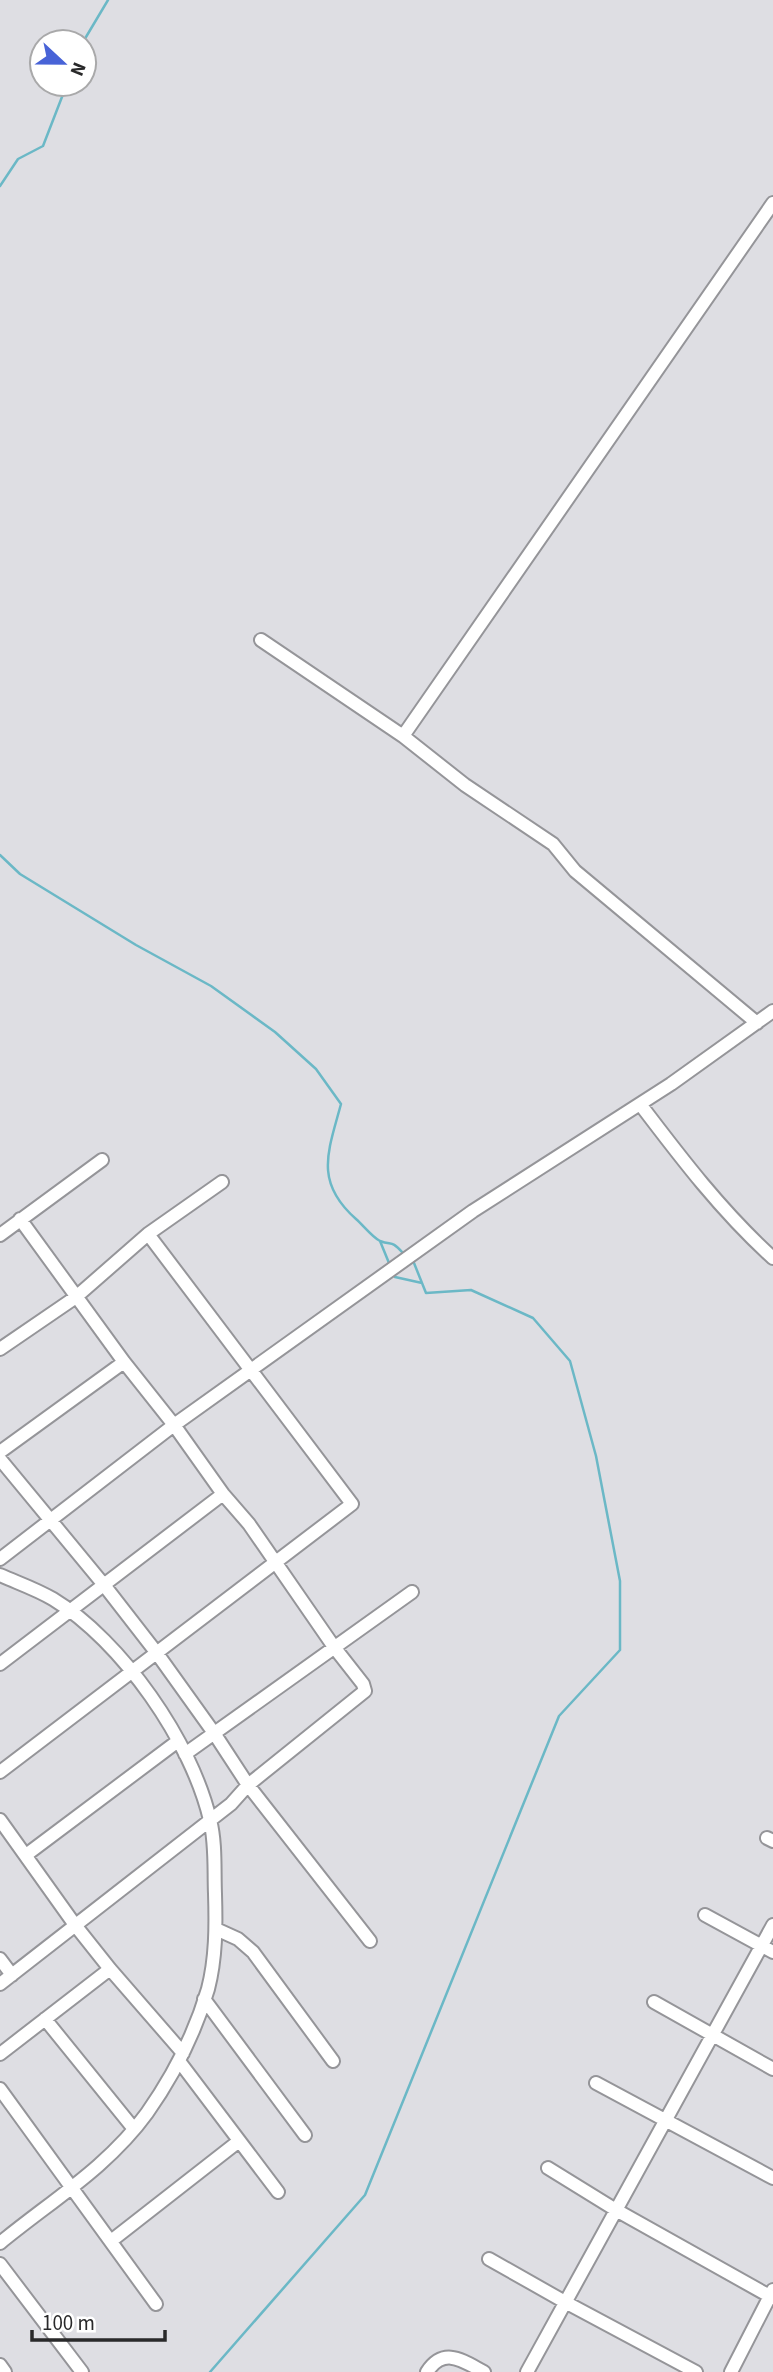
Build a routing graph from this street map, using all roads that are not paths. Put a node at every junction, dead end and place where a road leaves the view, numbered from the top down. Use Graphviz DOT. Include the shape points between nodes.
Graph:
graph roads {
  1 [pos="773,203"];
  2 [pos="261,640"];
  3 [pos="403,736"];
  4 [pos="773,1011"];
  5 [pos="757,1023"];
  6 [pos="640,1104"];
  7 [pos="102,1160"];
  8 [pos="222,1182"];
  9 [pos="20,1219"];
  10 [pos="148,1234"];
  11 [pos="0,1235"];
  12 [pos="773,1258"];
  13 [pos="76,1297"];
  14 [pos="0,1349"];
  15 [pos="124,1362"];
  16 [pos="250,1370"];
  17 [pos="174,1425"];
  18 [pos="0,1452"];
  19 [pos="0,1458"];
  20 [pos="223,1494"];
  21 [pos="50,1521"];
  22 [pos="0,1559"];
  23 [pos="276,1562"];
  24 [pos="0,1575"];
  25 [pos="104,1585"];
  26 [pos="412,1592"];
  27 [pos="69,1610"];
  28 [pos="334,1647"];
  29 [pos="156,1653"];
  30 [pos="0,1664"];
  31 [pos="132,1673"];
  32 [pos="214,1733"];
  33 [pos="178,1741"];
  34 [pos="185,1754"];
  35 [pos="0,1772"];
  36 [pos="248,1786"];
  37 [pos="0,1820"];
  38 [pos="211,1821"];
  39 [pos="26,1855"];
  40 [pos="705,1915"];
  41 [pos="75,1925"];
  42 [pos="773,1925"];
  43 [pos="216,1929"];
  44 [pos="370,1941"];
  45 [pos="767,1949"];
  46 [pos="0,1959"];
  47 [pos="110,1969"];
  48 [pos="12,1975"];
  49 [pos="0,1984"];
  50 [pos="204,1999"];
  51 [pos="654,2002"];
  52 [pos="45,2019"];
  53 [pos="711,2035"];
  54 [pos="0,2054"];
  55 [pos="181,2057"];
  56 [pos="333,2061"];
  57 [pos="773,2069"];
  58 [pos="596,2083"];
  59 [pos="0,2089"];
  60 [pos="664,2120"];
  61 [pos="134,2129"];
  62 [pos="305,2135"];
  63 [pos="239,2141"];
  64 [pos="548,2168"];
  65 [pos="773,2178"];
  66 [pos="73,2187"];
  67 [pos="278,2192"];
  68 [pos="616,2210"];
  69 [pos="2,2237"];
  70 [pos="111,2241"];
  71 [pos="489,2259"];
  72 [pos="0,2264"];
  73 [pos="772,2294"];
  74 [pos="565,2302"];
  75 [pos="156,2304"];
  76 [pos="0,2365"];
  77 [pos="5,2372"];
  78 [pos="82,2372"];
  79 [pos="428,2372"];
  80 [pos="484,2372"];
  81 [pos="527,2372"];
  82 [pos="696,2372"];
  83 [pos="731,2372"];
  1 -- 3 [label="street"];
  2 -- 3 [label="street"];
  3 -- 5 [label="street" via="465,785 553,844 575,872"];
  4 -- 5 [label="street"];
  5 -- 6 [label="street"];
  6 -- 12 [label="street" via="691,1172"];
  6 -- 16 [label="street" via="473,1211"];
  7 -- 9 [label="street"];
  8 -- 10 [label="street"];
  9 -- 11 [label="street"];
  9 -- 13 [label="street"];
  10 -- 13 [label="street"];
  10 -- 16 [label="street"];
  13 -- 14 [label="street"];
  13 -- 15 [label="street"];
  15 -- 17 [label="street"];
  15 -- 18 [label="street"];
  16 -- 17 [label="street"];
  16 -- 23 [label="street" via="352,1504"];
  17 -- 20 [label="street"];
  17 -- 21 [label="street"];
  19 -- 21 [label="street"];
  20 -- 23 [label="street"];
  20 -- 25 [label="street"];
  21 -- 22 [label="street"];
  21 -- 25 [label="street"];
  23 -- 28 [label="street"];
  23 -- 29 [label="street"];
  24 -- 27 [label="street"];
  25 -- 27 [label="street"];
  25 -- 29 [label="street"];
  26 -- 28 [label="street"];
  27 -- 30 [label="street"];
  27 -- 31 [label="street"];
  28 -- 32 [label="street"];
  28 -- 36 [label="street" via="365,1691"];
  29 -- 31 [label="street"];
  29 -- 32 [label="street"];
  31 -- 33 [label="street" via="148,1690"];
  31 -- 35 [label="street"];
  32 -- 34 [label="street"];
  32 -- 36 [label="street"];
  33 -- 34 [label="street"];
  33 -- 39 [label="street"];
  34 -- 38 [label="street"];
  36 -- 38 [label="street"];
  36 -- 44 [label="street"];
  37 -- 39 [label="street"];
  38 -- 41 [label="street"];
  38 -- 43 [label="street"];
  39 -- 41 [label="street"];
  40 -- 45 [label="street"];
  41 -- 47 [label="street"];
  41 -- 48 [label="street"];
  42 -- 45 [label="street"];
  43 -- 50 [label="street"];
  43 -- 56 [label="street" via="253,1952"];
  45 -- 53 [label="street"];
  46 -- 48 [label="street"];
  47 -- 52 [label="street"];
  47 -- 55 [label="street"];
  48 -- 49 [label="street"];
  50 -- 55 [label="street"];
  50 -- 62 [label="street"];
  51 -- 53 [label="street"];
  52 -- 54 [label="street"];
  52 -- 61 [label="street"];
  53 -- 57 [label="street"];
  53 -- 60 [label="street"];
  55 -- 61 [label="street"];
  55 -- 63 [label="street"];
  58 -- 60 [label="street"];
  59 -- 66 [label="street"];
  60 -- 65 [label="street"];
  60 -- 68 [label="street"];
  61 -- 66 [label="street"];
  63 -- 67 [label="street"];
  63 -- 70 [label="street"];
  64 -- 68 [label="street"];
  66 -- 69 [label="street"];
  66 -- 70 [label="street"];
  68 -- 73 [label="street"];
  68 -- 74 [label="street"];
  70 -- 75 [label="street"];
  71 -- 74 [label="street"];
  72 -- 78 [label="street"];
  73 -- 83 [label="street"];
  74 -- 81 [label="street"];
  74 -- 82 [label="street"];
  76 -- 77 [label="street"];
  79 -- 80 [label="street" via="435,2362 450,2357"];
}
